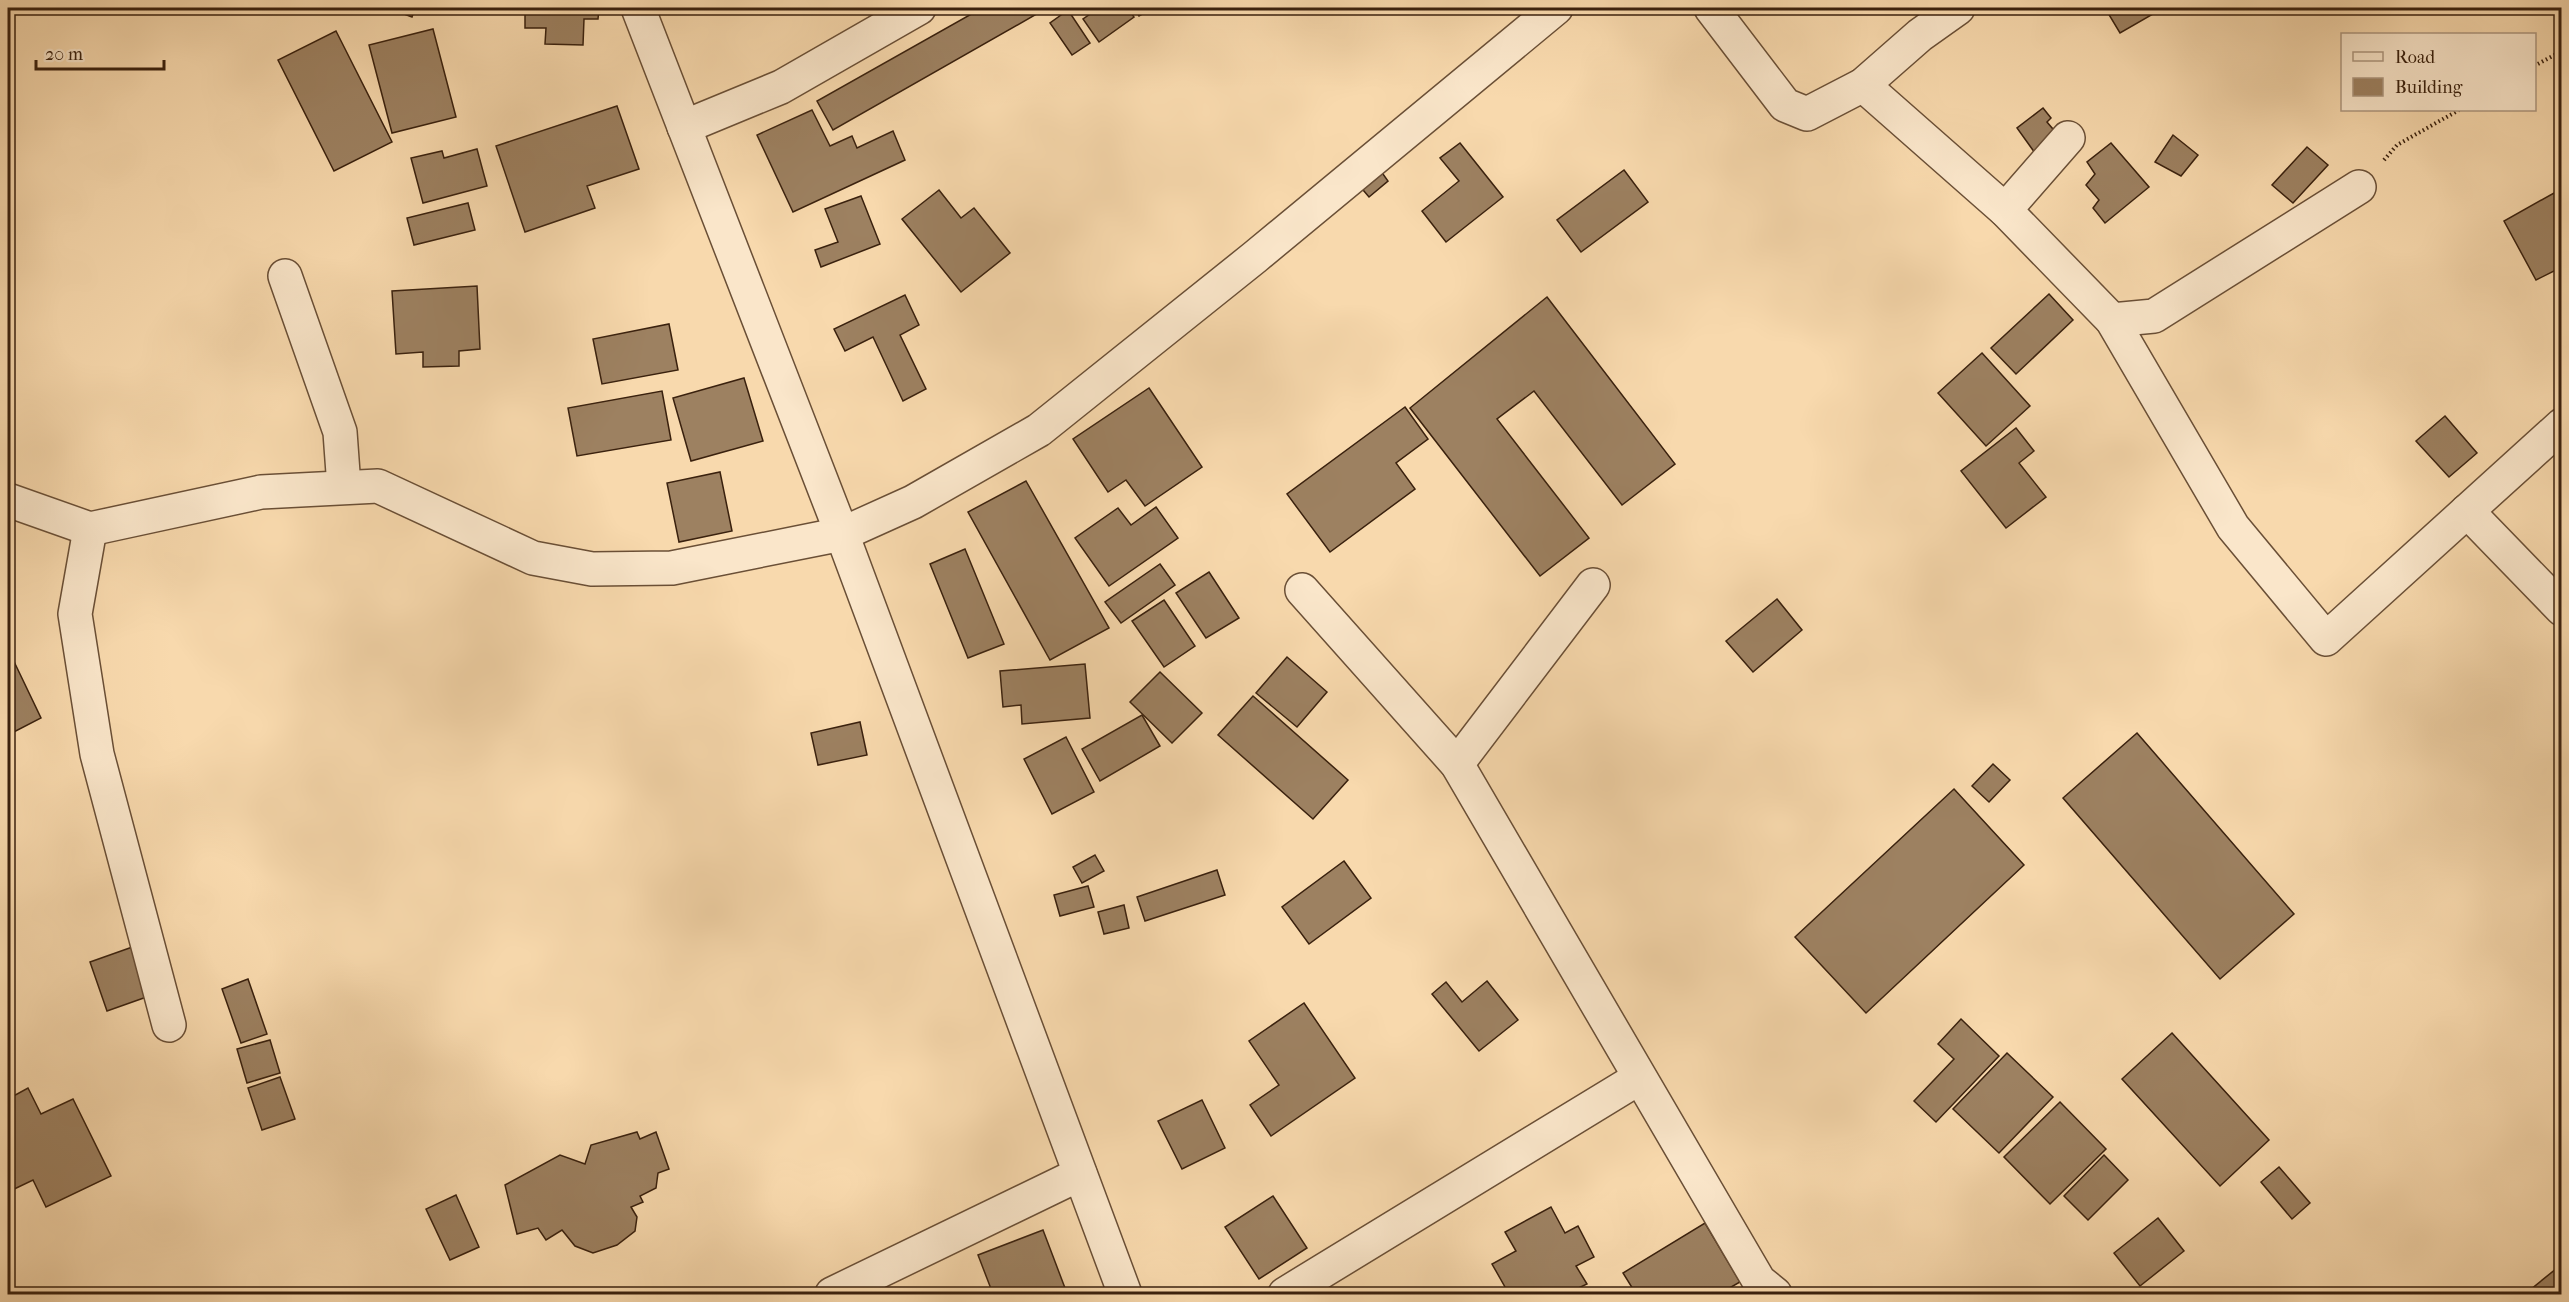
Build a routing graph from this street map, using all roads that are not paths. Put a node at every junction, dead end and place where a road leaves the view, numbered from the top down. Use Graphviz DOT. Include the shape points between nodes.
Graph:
graph roads {
  1 [pos="638,8"];
  2 [pos="919,8"];
  3 [pos="1556,8"];
  4 [pos="1711,8"];
  5 [pos="1958,8"];
  6 [pos="1863,85"];
  7 [pos="684,127"];
  8 [pos="2068,138"];
  9 [pos="2359,187"];
  10 [pos="2005,210"];
  11 [pos="285,276"];
  12 [pos="2112,320"];
  13 [pos="2562,425"];
  14 [pos="344,487"];
  15 [pos="8,500"];
  16 [pos="2467,511"];
  17 [pos="90,530"];
  18 [pos="842,534"];
  19 [pos="1593,585"];
  20 [pos="1302,590"];
  21 [pos="2562,609"];
  22 [pos="1457,764"];
  23 [pos="169,1025"];
  24 [pos="1639,1078"];
  25 [pos="1080,1174"];
  26 [pos="832,1294"];
  27 [pos="1125,1294"];
  28 [pos="1285,1294"];
  29 [pos="1775,1294"];
  1 -- 7 [label="street"];
  2 -- 7 [label="street" via="781,87"];
  3 -- 18 [label="street" via="1039,430 913,502"];
  4 -- 6 [label="street" via="1785,105 1807,114"];
  5 -- 6 [label="street"];
  6 -- 10 [label="street"];
  7 -- 18 [label="street"];
  8 -- 10 [label="street"];
  9 -- 12 [label="street" via="2154,316"];
  10 -- 12 [label="street"];
  11 -- 14 [label="street" via="340,432"];
  12 -- 16 [label="street" via="2233,527 2326,639"];
  13 -- 16 [label="street"];
  14 -- 17 [label="street" via="261,492"];
  14 -- 18 [label="street" via="378,486 533,558 592,569 672,568"];
  15 -- 17 [label="street"];
  16 -- 21 [label="street"];
  17 -- 23 [label="street" via="75,614 96,754"];
  18 -- 25 [label="street"];
  19 -- 22 [label="street"];
  20 -- 22 [label="street"];
  22 -- 24 [label="street"];
  24 -- 28 [label="street"];
  24 -- 29 [label="street" via="1759,1281"];
  25 -- 26 [label="street"];
  25 -- 27 [label="street"];
}
